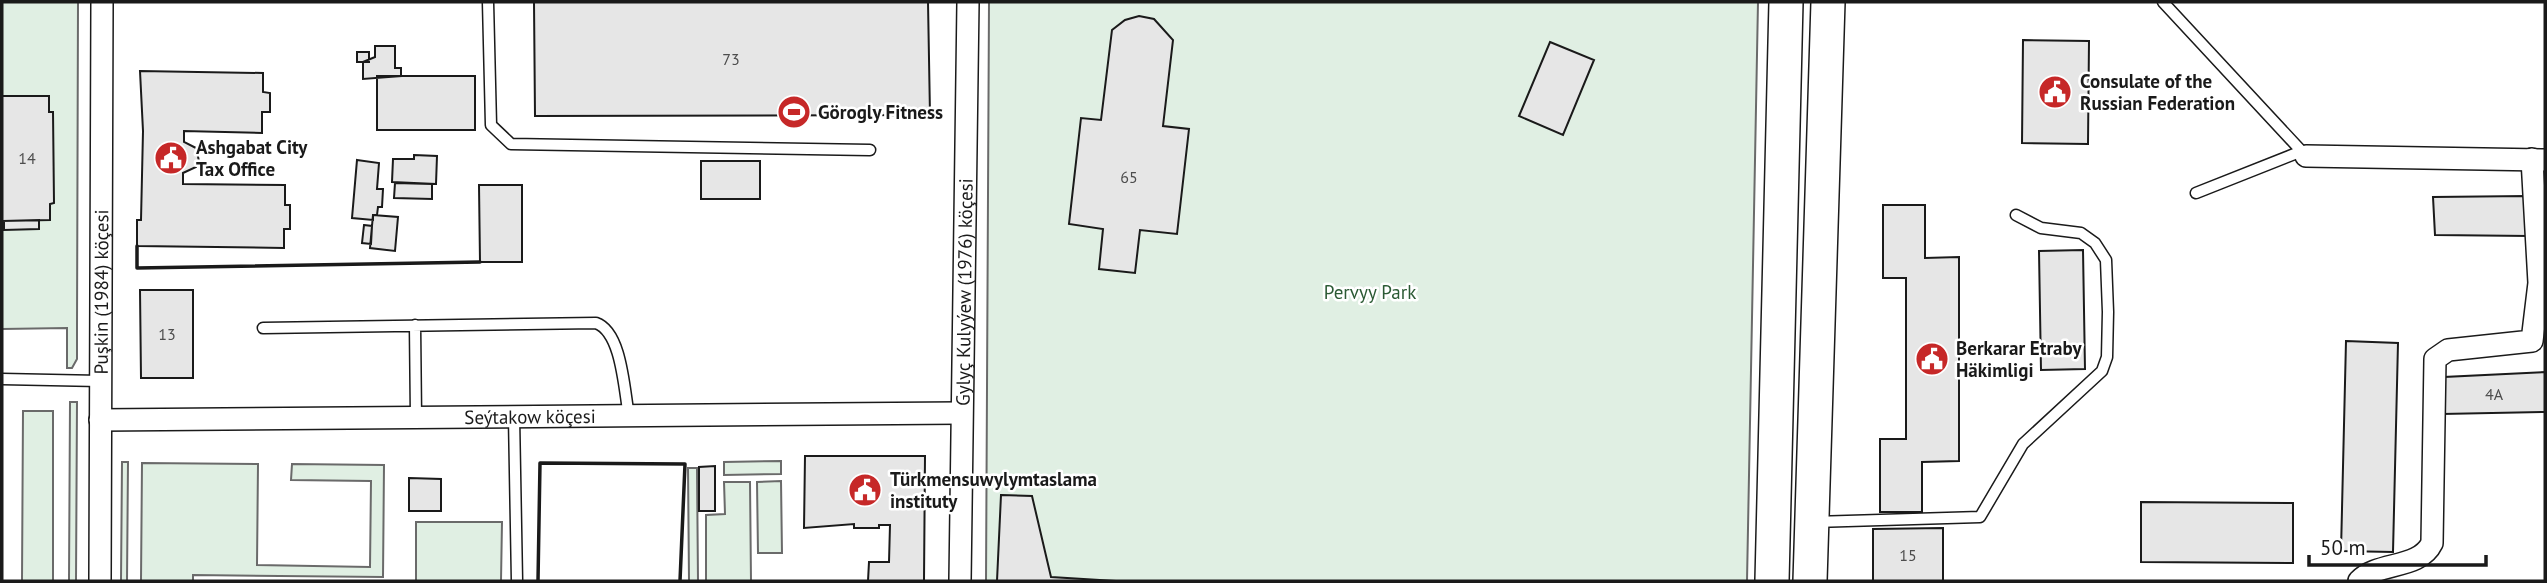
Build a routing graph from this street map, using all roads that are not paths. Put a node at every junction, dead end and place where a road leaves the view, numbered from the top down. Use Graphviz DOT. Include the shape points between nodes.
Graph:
graph roads {
  1 [pos="102,2"];
  2 [pos="488,2"];
  3 [pos="968,2"];
  4 [pos="1786,2"];
  5 [pos="1828,2"];
  6 [pos="2163,2"];
  7 [pos="870,150"];
  8 [pos="2304,153"];
  9 [pos="2538,160"];
  10 [pos="2196,192"];
  11 [pos="2016,215"];
  12 [pos="415,325"];
  13 [pos="263,328"];
  14 [pos="2539,339"];
  15 [pos="2,379"];
  16 [pos="100,382"];
  17 [pos="961,414"];
  18 [pos="629,416"];
  19 [pos="514,417"];
  20 [pos="416,418"];
  21 [pos="100,420"];
  22 [pos="1811,523"];
  23 [pos="100,581"];
  24 [pos="517,581"];
  25 [pos="960,581"];
  26 [pos="1772,581"];
  27 [pos="1810,581"];
  28 [pos="2359,581"];
  1 -- 16 [label="street, Puşkin (1984) köçesi"];
  2 -- 7 [label="lane" via="491,125 511,144"];
  3 -- 17 [label="street, Gylyç Kulyýew (1976) köçesi"];
  4 -- 26 [label="main road"];
  5 -- 22 [label="main road"];
  6 -- 8 [label="lane"];
  8 -- 9 [label="street"];
  8 -- 10 [label="lane"];
  9 -- 14 [label="street"];
  11 -- 22 [label="lane" via="2041,228 2081,233 2106,260 2109,312 2102,371 2022,443 1980,517"];
  12 -- 13 [label="lane"];
  12 -- 18 [label="lane" via="596,323 606,327 614,338"];
  12 -- 20 [label="lane"];
  14 -- 28 [label="street" via="2448,350 2435,359 2432,543 2419,558 2367,574"];
  15 -- 16 [label="lane"];
  16 -- 21 [label="street, Puşkin (1984) köçesi"];
  17 -- 18 [label="street, Seýtakow köçesi"];
  17 -- 25 [label="street, Gylyç Kulyýew (1976) köçesi"];
  18 -- 19 [label="street, Seýtakow köçesi"];
  19 -- 20 [label="street, Seýtakow köçesi"];
  19 -- 24 [label="lane"];
  20 -- 21 [label="street, Seýtakow köçesi"];
  21 -- 23 [label="street, Puşkin (1984) köçesi"];
  22 -- 27 [label="main road"];
}
